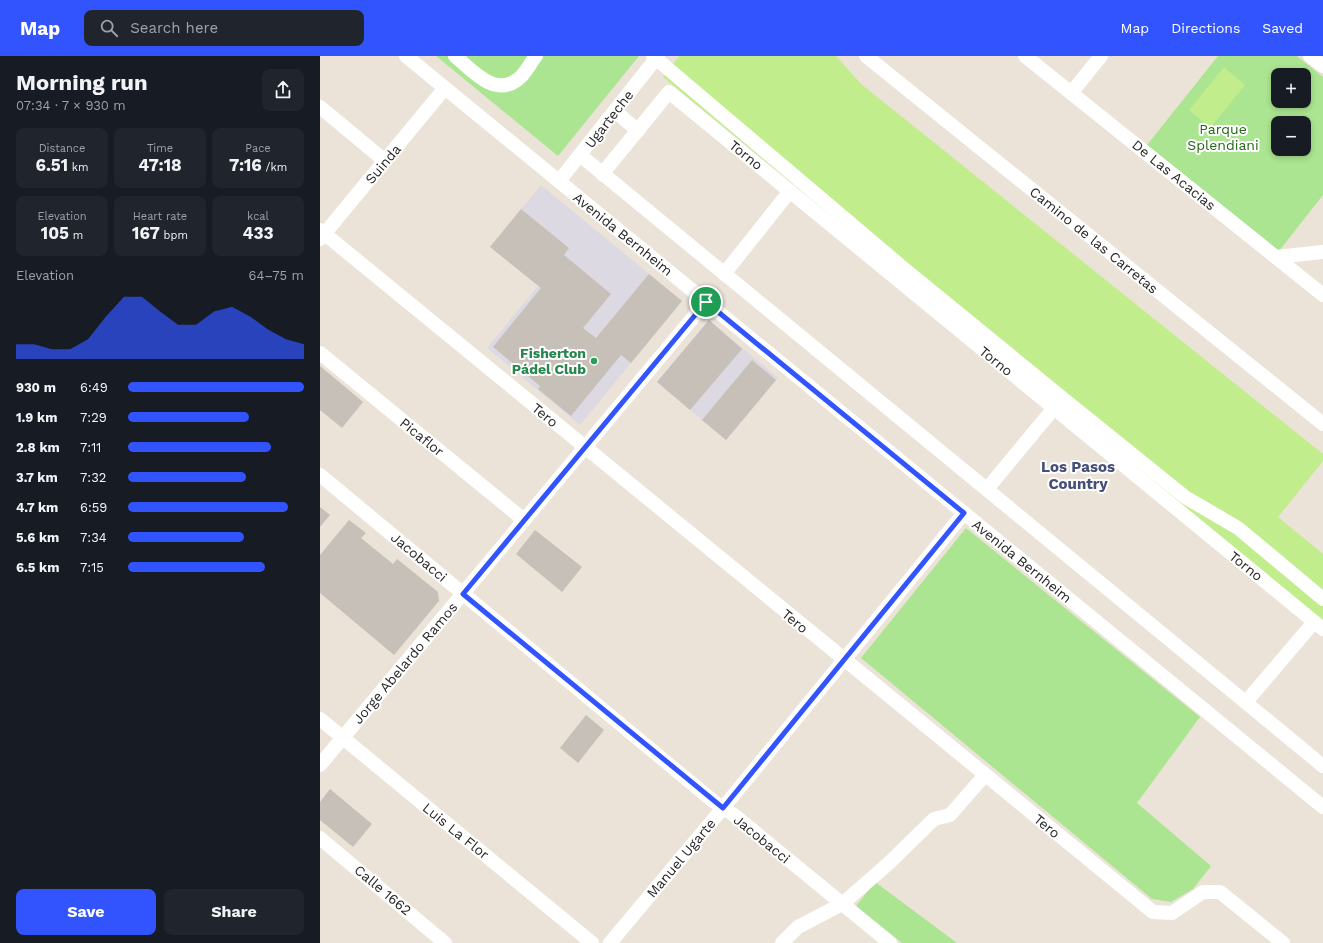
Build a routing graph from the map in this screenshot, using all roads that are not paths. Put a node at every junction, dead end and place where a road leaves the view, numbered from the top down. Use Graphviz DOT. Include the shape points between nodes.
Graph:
graph roads {
  1 [pos="406,56"];
  2 [pos="455,56"];
  3 [pos="536,56"];
  4 [pos="653,56"];
  5 [pos="658,56"];
  6 [pos="866,56"];
  7 [pos="1024,56"];
  8 [pos="1101,56"];
  9 [pos="1310,56"];
  10 [pos="1323,66"];
  11 [pos="445,88"];
  12 [pos="1071,93"];
  13 [pos="320,108"];
  14 [pos="615,111"];
  15 [pos="638,130"];
  16 [pos="580,155"];
  17 [pos="385,161"];
  18 [pos="602,174"];
  19 [pos="559,181"];
  20 [pos="790,191"];
  21 [pos="322,234"];
  22 [pos="1323,252"];
  23 [pos="1276,257"];
  24 [pos="724,274"];
  25 [pos="1323,295"];
  26 [pos="706,302"];
  27 [pos="320,353"];
  28 [pos="1054,408"];
  29 [pos="1323,424"];
  30 [pos="584,447"];
  31 [pos="320,475"];
  32 [pos="987,490"];
  33 [pos="964,513"];
  34 [pos="524,520"];
  35 [pos="463,594"];
  36 [pos="1323,600"];
  37 [pos="1318,626"];
  38 [pos="843,660"];
  39 [pos="1246,702"];
  40 [pos="320,719"];
  41 [pos="343,738"];
  42 [pos="320,765"];
  43 [pos="1323,766"];
  44 [pos="985,775"];
  45 [pos="1323,807"];
  46 [pos="723,808"];
  47 [pos="320,838"];
  48 [pos="842,904"];
  49 [pos="446,943"];
  50 [pos="592,943"];
  51 [pos="610,943"];
  52 [pos="782,943"];
  53 [pos="890,943"];
  54 [pos="1283,943"];
  1 -- 11 [label="street, Avenida Bernheim"];
  2 -- 3 [label="street" via="489,84 506,87 518,80"];
  4 -- 36 [label="street" via="902,267 1185,497 1238,528"];
  5 -- 14 [label="street, Ugarteche"];
  6 -- 29 [label="street, Camino de las Carretas"];
  7 -- 12 [label="street, De Las Acacias"];
  8 -- 12 [label="street"];
  9 -- 10 [label="street"];
  11 -- 17 [label="street, Suinda"];
  11 -- 19 [label="street, Avenida Bernheim"];
  12 -- 23 [label="street, De Las Acacias"];
  13 -- 17 [label="street"];
  14 -- 15 [label="street"];
  14 -- 16 [label="street, Ugarteche"];
  15 -- 18 [label="street"];
  15 -- 20 [label="street, Torno" via="669,92"];
  16 -- 18 [label="street"];
  16 -- 19 [label="street, Ugarteche"];
  17 -- 21 [label="street, Suinda"];
  18 -- 24 [label="street"];
  19 -- 26 [label="street, Avenida Bernheim"];
  20 -- 24 [label="street"];
  20 -- 28 [label="street, Torno"];
  21 -- 30 [label="street, Tero"];
  22 -- 23 [label="street"];
  23 -- 25 [label="street, De Las Acacias"];
  24 -- 32 [label="street"];
  26 -- 30 [label="street, Jorge Abelardo Ramos"];
  26 -- 33 [label="street, Avenida Bernheim"];
  27 -- 34 [label="street, Picaflor"];
  28 -- 32 [label="street"];
  28 -- 37 [label="street, Torno"];
  30 -- 34 [label="street, Jorge Abelardo Ramos"];
  30 -- 38 [label="street, Tero"];
  31 -- 35 [label="street, Jacobacci"];
  32 -- 39 [label="street"];
  33 -- 38 [label="street, Manuel Ugarte"];
  33 -- 45 [label="street, Avenida Bernheim"];
  34 -- 35 [label="street, Jorge Abelardo Ramos"];
  35 -- 41 [label="street, Jorge Abelardo Ramos"];
  35 -- 46 [label="street, Jacobacci"];
  37 -- 39 [label="street"];
  38 -- 44 [label="street, Tero"];
  38 -- 46 [label="street, Manuel Ugarte"];
  39 -- 43 [label="street"];
  40 -- 41 [label="street, Luis La Flor"];
  41 -- 42 [label="street, Jorge Abelardo Ramos"];
  41 -- 50 [label="street, Luis La Flor"];
  44 -- 48 [label="street" via="950,815 934,819"];
  44 -- 54 [label="street, Tero" via="1153,912 1172,913 1203,892 1220,892"];
  46 -- 48 [label="street, Jacobacci"];
  46 -- 51 [label="street, Manuel Ugarte"];
  47 -- 49 [label="street, Calle 1662"];
  48 -- 52 [label="street" via="798,927"];
  48 -- 53 [label="street, Jacobacci"];
}
